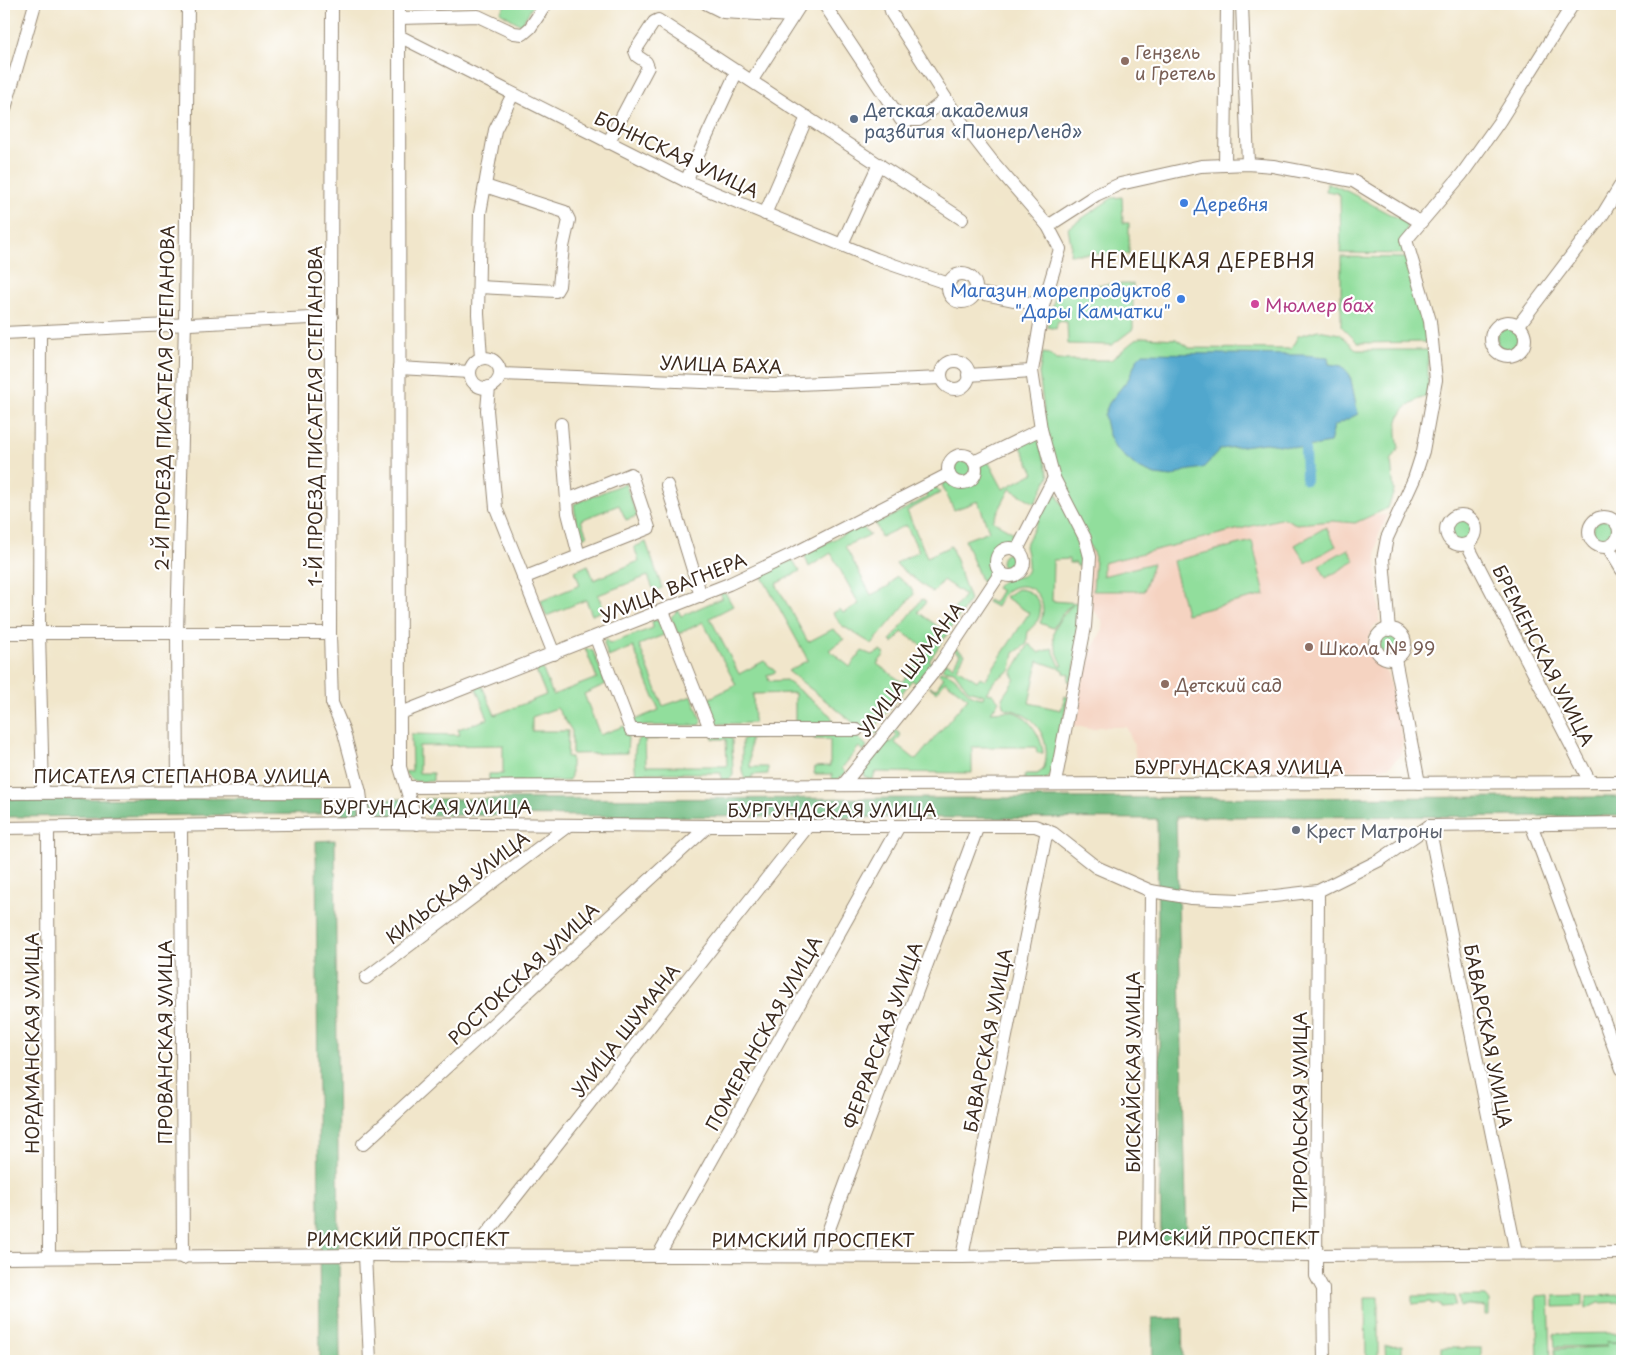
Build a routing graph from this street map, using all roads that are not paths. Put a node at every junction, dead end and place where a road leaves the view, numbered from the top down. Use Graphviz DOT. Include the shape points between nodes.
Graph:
graph roads {
  1 [pos="35,4"];
  2 [pos="188,4"];
  3 [pos="332,4"];
  4 [pos="399,4"];
  5 [pos="546,4"];
  6 [pos="707,4"];
  7 [pos="801,4"];
  8 [pos="824,4"];
  9 [pos="889,4"];
  10 [pos="1226,4"];
  11 [pos="1242,4"];
  12 [pos="1573,4"];
  13 [pos="793,16"];
  14 [pos="399,18"];
  15 [pos="399,36"];
  16 [pos="737,71"];
  17 [pos="752,80"];
  18 [pos="513,94"];
  19 [pos="946,99"];
  20 [pos="4,112"];
  21 [pos="807,117"];
  22 [pos="608,143"];
  23 [pos="879,164"];
  24 [pos="1248,164"];
  25 [pos="1225,165"];
  26 [pos="686,181"];
  27 [pos="1622,183"];
  28 [pos="485,186"];
  29 [pos="765,214"];
  30 [pos="962,219"];
  31 [pos="1420,222"];
  32 [pos="1048,226"];
  33 [pos="842,244"];
  34 [pos="949,284"];
  35 [pos="479,288"];
  36 [pos="975,292"];
  37 [pos="1043,306"];
  38 [pos="332,317"];
  39 [pos="185,322"];
  40 [pos="1518,326"];
  41 [pos="40,332"];
  42 [pos="4,333"];
  43 [pos="481,358"];
  44 [pos="399,368"];
  45 [pos="470,372"];
  46 [pos="1032,372"];
  47 [pos="500,374"];
  48 [pos="968,375"];
  49 [pos="941,378"];
  50 [pos="489,387"];
  51 [pos="561,424"];
  52 [pos="1041,429"];
  53 [pos="974,462"];
  54 [pos="949,474"];
  55 [pos="1054,478"];
  56 [pos="667,485"];
  57 [pos="567,500"];
  58 [pos="1467,544"];
  59 [pos="1608,547"];
  60 [pos="1017,550"];
  61 [pos="579,556"];
  62 [pos="1622,570"];
  63 [pos="1001,572"];
  64 [pos="523,578"];
  65 [pos="702,596"];
  66 [pos="663,611"];
  67 [pos="1389,630"];
  68 [pos="4,633"];
  69 [pos="39,633"];
  70 [pos="177,633"];
  71 [pos="330,633"];
  72 [pos="596,638"];
  73 [pos="554,654"];
  74 [pos="1395,659"];
  75 [pos="401,713"];
  76 [pos="857,730"];
  77 [pos="711,731"];
  78 [pos="1590,782"];
  79 [pos="1622,782"];
  80 [pos="1055,783"];
  81 [pos="1419,783"];
  82 [pos="843,785"];
  83 [pos="407,787"];
  84 [pos="43,792"];
  85 [pos="360,792"];
  86 [pos="4,793"];
  87 [pos="178,794"];
  88 [pos="364,823"];
  89 [pos="417,824"];
  90 [pos="1531,824"];
  91 [pos="1622,824"];
  92 [pos="569,825"];
  93 [pos="708,826"];
  94 [pos="808,826"];
  95 [pos="899,826"];
  96 [pos="978,826"];
  97 [pos="1429,826"];
  98 [pos="181,827"];
  99 [pos="4,828"];
  100 [pos="48,828"];
  101 [pos="1047,830"];
  102 [pos="1151,891"];
  103 [pos="1318,891"];
  104 [pos="366,978"];
  105 [pos="1622,1069"];
  106 [pos="363,1144"];
  107 [pos="1148,1253"];
  108 [pos="1516,1253"];
  109 [pos="1622,1253"];
  110 [pos="365,1255"];
  111 [pos="1316,1255"];
  112 [pos="469,1256"];
  113 [pos="658,1256"];
  114 [pos="818,1256"];
  115 [pos="49,1257"];
  116 [pos="4,1258"];
  117 [pos="183,1258"];
  118 [pos="962,1258"];
  119 [pos="370,1361"];
  120 [pos="1324,1361"];
  1 -- 20 [label="street"];
  2 -- 39 [label="street, 2-Й ПРОЕЗД ПИСАТЕЛЯ СТЕПАНОВА"];
  3 -- 38 [label="street, 1-Й ПРОЕЗД ПИСАТЕЛЯ СТЕПАНОВА"];
  4 -- 14 [label="street"];
  5 -- 14 [label="street" via="523,34 478,16"];
  6 -- 13 [label="street" via="723,12"];
  7 -- 13 [label="street"];
  8 -- 19 [label="street" via="901,120 919,120"];
  9 -- 19 [label="street" via="892,14"];
  10 -- 25 [label="street"];
  11 -- 24 [label="street"];
  12 -- 31 [label="street" via="1500,122 1462,174"];
  13 -- 17 [label="street"];
  14 -- 15 [label="street"];
  15 -- 18 [label="street, БОННСКАЯ УЛИЦА"];
  15 -- 44 [label="street"];
  16 -- 17 [label="street"];
  16 -- 22 [label="street" via="662,22 654,22 635,51 648,67"];
  16 -- 26 [label="street"];
  17 -- 21 [label="street"];
  18 -- 22 [label="street, БОННСКАЯ УЛИЦА"];
  18 -- 28 [label="street" via="495,130"];
  19 -- 32 [label="street" via="992,161"];
  21 -- 23 [label="street"];
  21 -- 29 [label="street"];
  22 -- 26 [label="street, БОННСКАЯ УЛИЦА"];
  23 -- 30 [label="street"];
  23 -- 33 [label="street"];
  24 -- 25 [label="street"];
  24 -- 31 [label="street" via="1353,181"];
  25 -- 32 [label="street" via="1201,166 1120,184 1096,195"];
  26 -- 29 [label="street, БОННСКАЯ УЛИЦА"];
  27 -- 40 [label="street" via="1598,222"];
  28 -- 35 [label="street" via="480,213"];
  28 -- 35 [label="street" via="565,212 569,220 556,292"];
  29 -- 33 [label="street, БОННСКАЯ УЛИЦА"];
  31 -- 67 [label="street" via="1406,240 1430,321 1436,380 1414,479 1387,538 1383,559"];
  32 -- 37 [label="street" via="1060,249"];
  33 -- 34 [label="street, БОННСКАЯ УЛИЦА" via="876,260"];
  34 -- 36 [label="street" via="950,293 957,301 970,299"];
  34 -- 36 [label="street" via="956,276 965,275 975,283"];
  35 -- 43 [label="street"];
  36 -- 37 [label="street"];
  37 -- 46 [label="street"];
  38 -- 39 [label="street"];
  38 -- 71 [label="street, 1-Й ПРОЕЗД ПИСАТЕЛЯ СТЕПАНОВА"];
  39 -- 41 [label="street"];
  39 -- 70 [label="street, 2-Й ПРОЕЗД ПИСАТЕЛЯ СТЕПАНОВА"];
  41 -- 42 [label="street"];
  41 -- 69 [label="street"];
  43 -- 45 [label="street" via="473,363"];
  43 -- 47 [label="street" via="494,361"];
  44 -- 45 [label="street"];
  44 -- 75 [label="street"];
  45 -- 50 [label="street" via="476,384"];
  46 -- 48 [label="street"];
  46 -- 52 [label="street"];
  47 -- 49 [label="street, УЛИЦА БАХА" via="774,385"];
  47 -- 50 [label="street"];
  48 -- 49 [label="street" via="966,383 958,388 946,386"];
  48 -- 49 [label="street" via="965,366 953,362 942,369"];
  50 -- 64 [label="street" via="487,410 496,508"];
  51 -- 57 [label="street"];
  52 -- 53 [label="street"];
  52 -- 55 [label="street"];
  53 -- 54 [label="street" via="965,456 956,456 950,463"];
  53 -- 54 [label="street" via="975,473 966,482 957,482"];
  54 -- 65 [label="street, УЛИЦА ВАГНЕРА" via="797,552"];
  55 -- 60 [label="street"];
  55 -- 80 [label="street" via="1085,538 1090,557 1085,628"];
  56 -- 65 [label="street"];
  57 -- 61 [label="street"];
  57 -- 61 [label="street" via="631,474 649,528"];
  58 -- 78 [label="street, БРЕМЕНСКАЯ УЛИЦА"];
  59 -- 62 [label="street"];
  60 -- 63 [label="street" via="1004,549 997,556 996,564"];
  60 -- 63 [label="street" via="1023,557 1021,570 1009,575"];
  61 -- 64 [label="street"];
  63 -- 82 [label="street, УЛИЦА ШУМАНА" via="940,664"];
  64 -- 73 [label="street"];
  65 -- 66 [label="street, УЛИЦА ВАГНЕРА"];
  66 -- 72 [label="street, УЛИЦА ВАГНЕРА"];
  66 -- 77 [label="street"];
  67 -- 74 [label="street" via="1398,632 1404,639 1405,648"];
  67 -- 74 [label="street" via="1378,636 1376,648 1383,657"];
  68 -- 69 [label="street"];
  69 -- 70 [label="street"];
  69 -- 84 [label="street"];
  70 -- 71 [label="street"];
  70 -- 87 [label="street, 2-Й ПРОЕЗД ПИСАТЕЛЯ СТЕПАНОВА"];
  71 -- 85 [label="street, 1-Й ПРОЕЗД ПИСАТЕЛЯ СТЕПАНОВА" via="332,703 344,729"];
  72 -- 73 [label="street, УЛИЦА ВАГНЕРА"];
  72 -- 77 [label="street" via="631,730"];
  73 -- 75 [label="street, УЛИЦА ВАГНЕРА"];
  74 -- 81 [label="street"];
  75 -- 83 [label="street" via="400,767"];
  76 -- 77 [label="street"];
  78 -- 79 [label="street, БУРГУНДСКАЯ УЛИЦА"];
  78 -- 81 [label="street, БУРГУНДСКАЯ УЛИЦА"];
  80 -- 81 [label="street, БУРГУНДСКАЯ УЛИЦА"];
  80 -- 82 [label="street, БУРГУНДСКАЯ УЛИЦА"];
  82 -- 83 [label="street, БУРГУНДСКАЯ УЛИЦА"];
  83 -- 89 [label="street"];
  84 -- 86 [label="street, ПИСАТЕЛЯ СТЕПАНОВА УЛИЦА"];
  84 -- 87 [label="street, ПИСАТЕЛЯ СТЕПАНОВА УЛИЦА"];
  85 -- 87 [label="street, ПИСАТЕЛЯ СТЕПАНОВА УЛИЦА"];
  85 -- 88 [label="street, 1-Й ПРОЕЗД ПИСАТЕЛЯ СТЕПАНОВА"];
  88 -- 89 [label="street, БУРГУНДСКАЯ УЛИЦА"];
  88 -- 98 [label="street, БУРГУНДСКАЯ УЛИЦА"];
  89 -- 92 [label="street, БУРГУНДСКАЯ УЛИЦА"];
  90 -- 91 [label="street"];
  90 -- 97 [label="street"];
  90 -- 105 [label="street"];
  92 -- 93 [label="street, БУРГУНДСКАЯ УЛИЦА"];
  92 -- 104 [label="street, КИЛЬСКАЯ УЛИЦА"];
  93 -- 94 [label="street, БУРГУНДСКАЯ УЛИЦА"];
  93 -- 106 [label="street, РОСТОКСКАЯ УЛИЦА"];
  94 -- 95 [label="street, БУРГУНДСКАЯ УЛИЦА"];
  94 -- 112 [label="street, УЛИЦА ШУМАНА"];
  95 -- 96 [label="street, БУРГУНДСКАЯ УЛИЦА"];
  95 -- 113 [label="street, ПОМЕРАНСКАЯ УЛИЦА"];
  96 -- 101 [label="street, БУРГУНДСКАЯ УЛИЦА" via="1034,826"];
  96 -- 114 [label="street, ФЕРРАРСКАЯ УЛИЦА"];
  97 -- 103 [label="street, БУРГУНДСКАЯ УЛИЦА" via="1380,860"];
  97 -- 108 [label="street, БАВАРСКАЯ УЛИЦА"];
  98 -- 100 [label="street, БУРГУНДСКАЯ УЛИЦА"];
  98 -- 117 [label="street, ПРОВАНСКАЯ УЛИЦА"];
  99 -- 100 [label="street, БУРГУНДСКАЯ УЛИЦА"];
  100 -- 115 [label="street, НОРДМАНСКАЯ УЛИЦА"];
  101 -- 102 [label="street, БУРГУНДСКАЯ УЛИЦА" via="1096,867"];
  101 -- 118 [label="street, БАВАРСКАЯ УЛИЦА"];
  102 -- 103 [label="street, БУРГУНДСКАЯ УЛИЦА" via="1191,898 1240,900"];
  102 -- 107 [label="street, БИСКАЙСКАЯ УЛИЦА"];
  103 -- 111 [label="street, ТИРОЛЬСКАЯ УЛИЦА"];
  107 -- 111 [label="street, РИМСКИЙ ПРОСПЕКТ"];
  107 -- 118 [label="street, РИМСКИЙ ПРОСПЕКТ"];
  108 -- 109 [label="street, РИМСКИЙ ПРОСПЕКТ"];
  108 -- 111 [label="street, РИМСКИЙ ПРОСПЕКТ"];
  110 -- 112 [label="street, РИМСКИЙ ПРОСПЕКТ"];
  110 -- 117 [label="street, РИМСКИЙ ПРОСПЕКТ"];
  110 -- 119 [label="street"];
  111 -- 120 [label="street, ТИРОЛЬСКАЯ УЛИЦА" via="1316,1279 1323,1289"];
  112 -- 113 [label="street, РИМСКИЙ ПРОСПЕКТ"];
  113 -- 114 [label="street, РИМСКИЙ ПРОСПЕКТ"];
  114 -- 118 [label="street, РИМСКИЙ ПРОСПЕКТ"];
  115 -- 116 [label="street, РИМСКИЙ ПРОСПЕКТ"];
  115 -- 117 [label="street, РИМСКИЙ ПРОСПЕКТ"];
}
